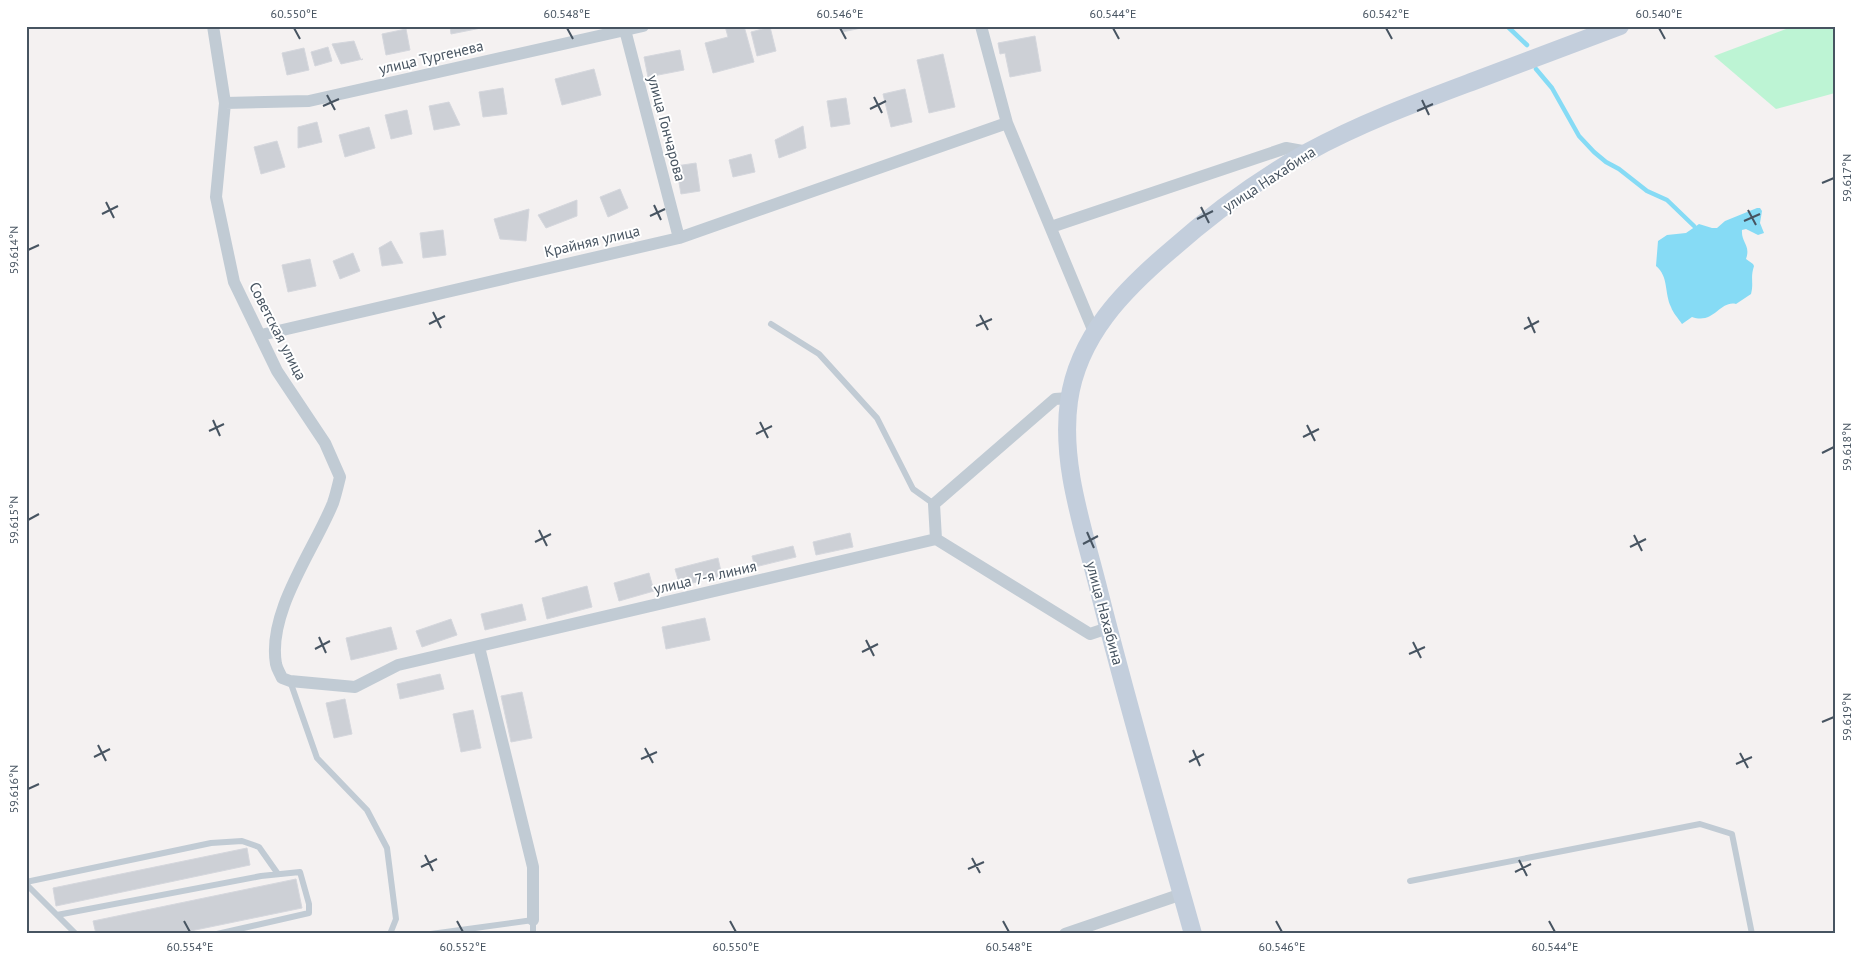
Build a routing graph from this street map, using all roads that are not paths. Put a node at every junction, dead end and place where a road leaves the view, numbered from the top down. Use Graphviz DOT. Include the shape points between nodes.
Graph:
graph roads {
  1 [pos="213,26"];
  2 [pos="643,26"];
  3 [pos="981,26"];
  4 [pos="1620,26"];
  5 [pos="624,28"];
  6 [pos="225,103"];
  7 [pos="1007,123"];
  8 [pos="1308,152"];
  9 [pos="1051,227"];
  10 [pos="679,238"];
  11 [pos="771,324"];
  12 [pos="1094,332"];
  13 [pos="261,335"];
  14 [pos="1069,398"];
  15 [pos="934,504"];
  16 [pos="936,539"];
  17 [pos="1108,628"];
  18 [pos="479,647"];
  19 [pos="290,681"];
  20 [pos="278,874"];
  21 [pos="1410,882"];
  22 [pos="26,883"];
  23 [pos="1182,894"];
  24 [pos="57,915"];
  25 [pos="533,920"];
  26 [pos="76,934"];
  27 [pos="217,934"];
  28 [pos="390,934"];
  29 [pos="432,934"];
  30 [pos="532,934"];
  31 [pos="1065,934"];
  32 [pos="1193,934"];
  33 [pos="1752,934"];
  1 -- 6 [label="street, Советская улица"];
  2 -- 5 [label="street, улица Тургенева"];
  3 -- 7 [label="street"];
  4 -- 8 [label="main road, улица Нахабина" via="1417,102"];
  5 -- 6 [label="street, улица Тургенева" via="308,101"];
  5 -- 10 [label="street, улица Гончарова"];
  6 -- 13 [label="street, Советская улица" via="216,197 234,282"];
  7 -- 9 [label="street"];
  7 -- 10 [label="street, Крайняя улица"];
  8 -- 9 [label="street" via="1286,148"];
  8 -- 12 [label="main road, улица Нахабина" via="1251,187 1149,268 1119,298"];
  9 -- 12 [label="street"];
  10 -- 13 [label="street, Крайняя улица"];
  11 -- 15 [label="lane" via="819,354 877,418 913,489"];
  12 -- 14 [label="main road, улица Нахабина"];
  13 -- 19 [label="street, Советская улица" via="277,371 325,443 340,476 334,502 278,622 276,665 282,678"];
  14 -- 15 [label="street" via="1055,399"];
  14 -- 17 [label="main road, улица Нахабина" via="1068,449 1075,498"];
  15 -- 16 [label="street"];
  16 -- 17 [label="street" via="1090,634"];
  16 -- 18 [label="street, улица 7-я линия"];
  17 -- 23 [label="main road, улица Нахабина"];
  18 -- 19 [label="street, улица 7-я линия" via="398,665 355,687"];
  18 -- 25 [label="street" via="533,867"];
  19 -- 28 [label="lane" via="317,758 367,810 387,848 396,919"];
  20 -- 22 [label="lane" via="259,847 242,841 211,843"];
  20 -- 24 [label="lane"];
  20 -- 27 [label="lane" via="300,872 309,913"];
  21 -- 33 [label="lane" via="1700,824 1732,834"];
  22 -- 24 [label="lane"];
  23 -- 31 [label="street"];
  23 -- 32 [label="main road, улица Нахабина"];
  24 -- 26 [label="lane"];
  25 -- 29 [label="lane"];
  25 -- 30 [label="lane"];
}
